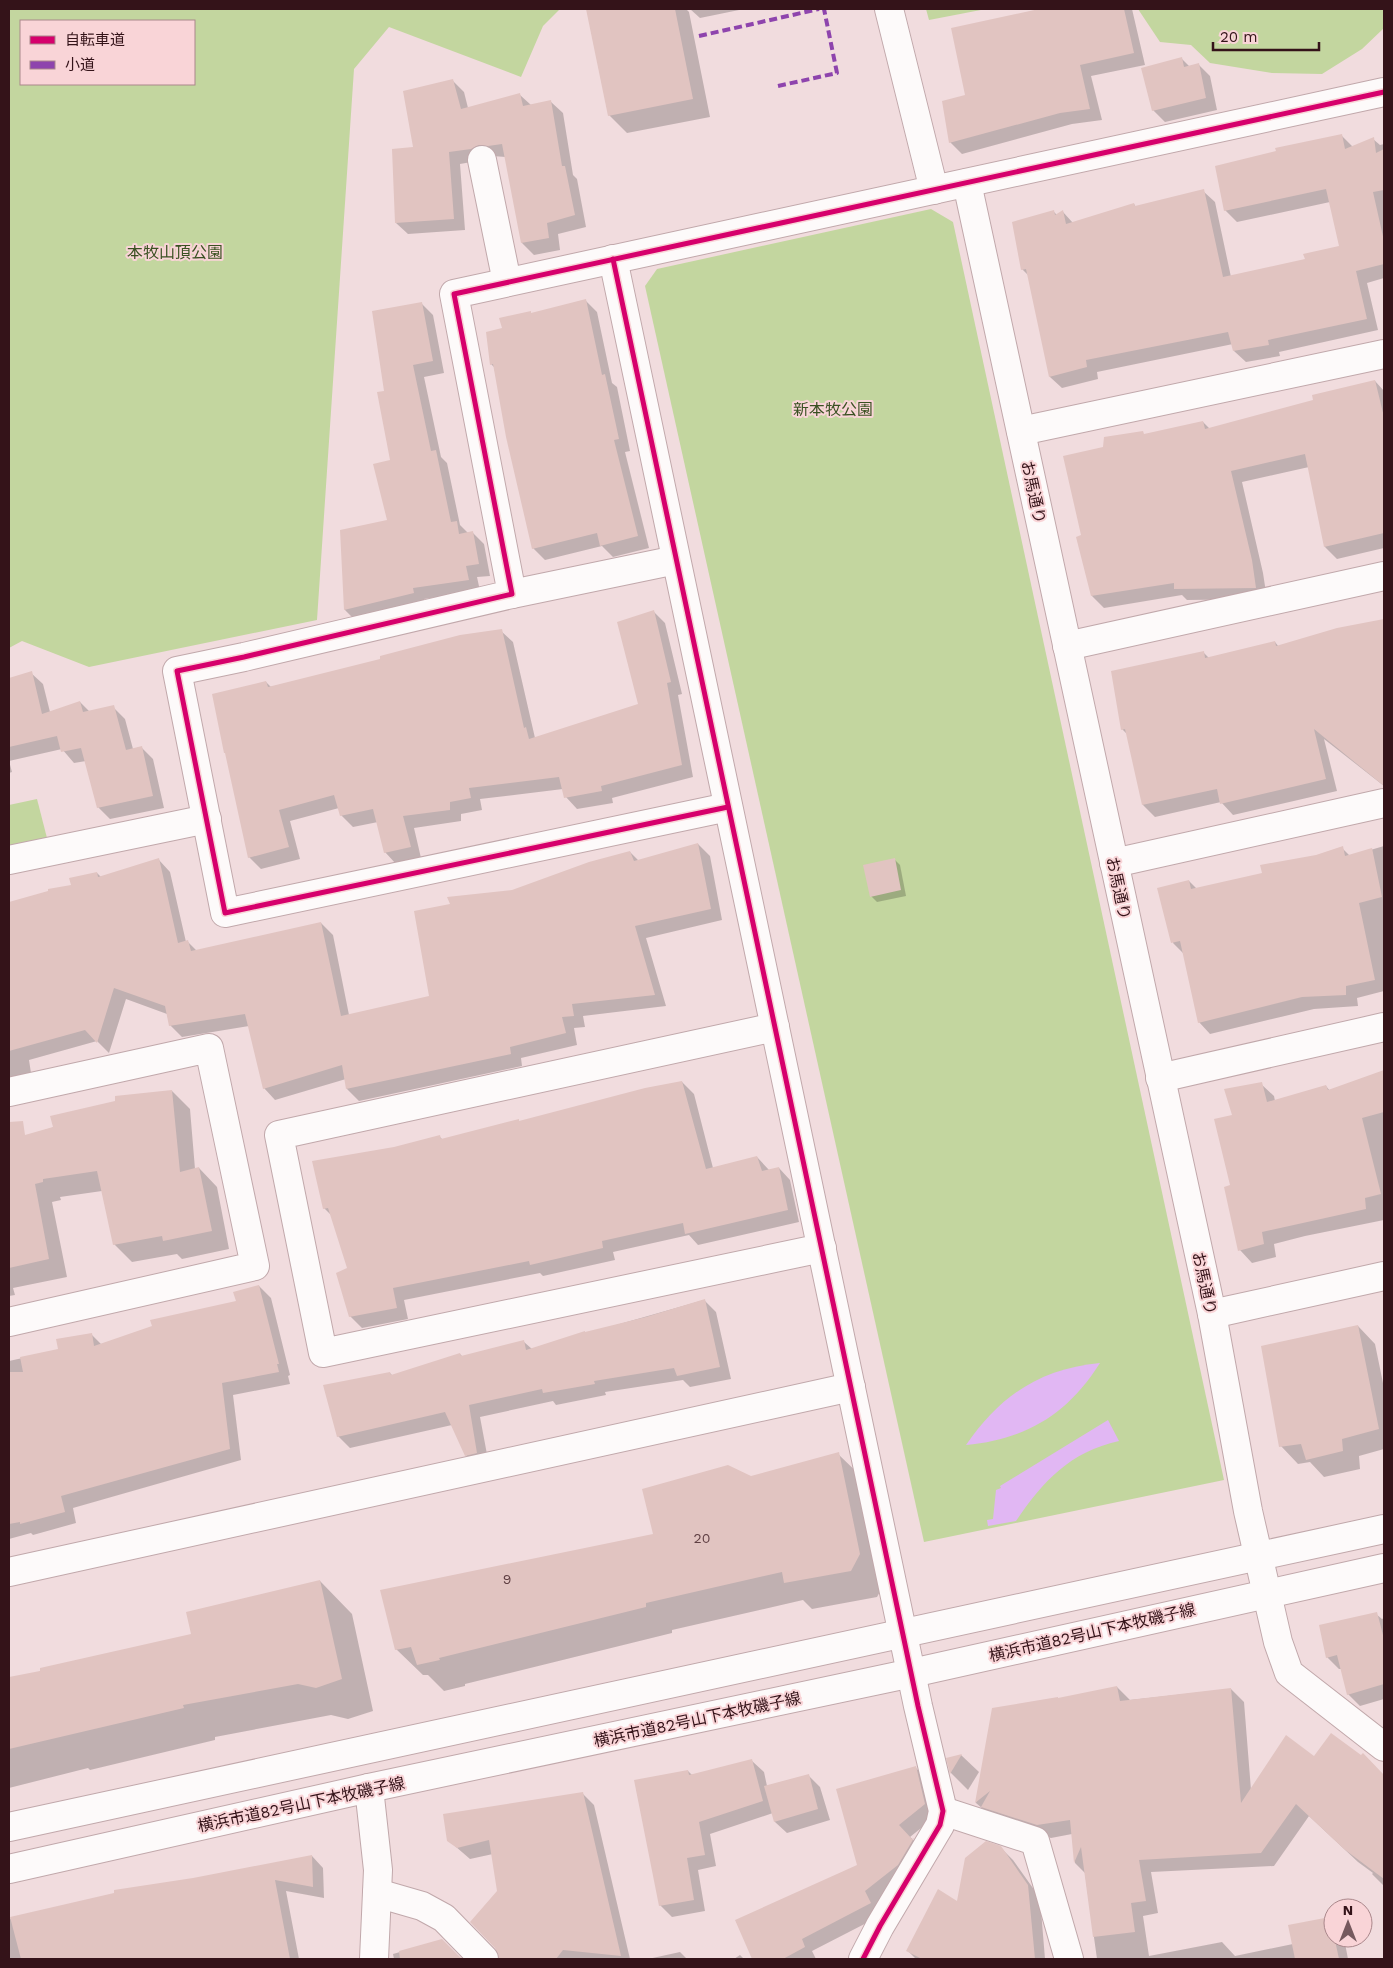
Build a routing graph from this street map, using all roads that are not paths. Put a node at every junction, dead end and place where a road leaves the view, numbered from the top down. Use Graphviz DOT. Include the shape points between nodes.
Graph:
graph roads {
  1 [pos="889,9"];
  2 [pos="1384,92"];
  3 [pos="482,160"];
  4 [pos="966,183"];
  5 [pos="934,190"];
  6 [pos="613,259"];
  7 [pos="507,282"];
  8 [pos="1384,354"];
  9 [pos="1020,431"];
  10 [pos="676,560"];
  11 [pos="1384,576"];
  12 [pos="512,594"];
  13 [pos="1067,646"];
  14 [pos="1384,803"];
  15 [pos="728,807"];
  16 [pos="207,819"];
  17 [pos="9,860"];
  18 [pos="1114,863"];
  19 [pos="775,1027"];
  20 [pos="1384,1027"];
  21 [pos="1160,1078"];
  22 [pos="9,1092"];
  23 [pos="822,1248"];
  24 [pos="1384,1276"];
  25 [pos="1212,1314"];
  26 [pos="9,1322"];
  27 [pos="851,1387"];
  28 [pos="1384,1529"];
  29 [pos="1258,1557"];
  30 [pos="1384,1568"];
  31 [pos="9,1572"];
  32 [pos="1266,1594"];
  33 [pos="903,1634"];
  34 [pos="912,1673"];
  35 [pos="1384,1747"];
  36 [pos="369,1788"];
  37 [pos="943,1811"];
  38 [pos="9,1827"];
  39 [pos="9,1869"];
  40 [pos="377,1894"];
  41 [pos="374,1959"];
  42 [pos="484,1959"];
  43 [pos="863,1959"];
  44 [pos="1069,1959"];
  1 -- 5 [label="street"];
  2 -- 4 [label="street"];
  3 -- 7 [label="street"];
  4 -- 5 [label="street"];
  4 -- 9 [label="street, お馬通り"];
  5 -- 6 [label="street"];
  6 -- 7 [label="street"];
  6 -- 10 [label="street"];
  7 -- 12 [label="street" via="454,294"];
  8 -- 9 [label="street"];
  9 -- 13 [label="street, お馬通り"];
  10 -- 12 [label="street"];
  10 -- 15 [label="street"];
  11 -- 13 [label="street"];
  12 -- 16 [label="street" via="177,670"];
  13 -- 18 [label="street, お馬通り"];
  14 -- 18 [label="street"];
  15 -- 16 [label="street" via="225,913"];
  15 -- 19 [label="street"];
  16 -- 17 [label="street"];
  18 -- 21 [label="street, お馬通り"];
  19 -- 23 [label="street"];
  19 -- 23 [label="street" via="279,1135 323,1353"];
  20 -- 21 [label="street"];
  21 -- 25 [label="street, お馬通り"];
  22 -- 26 [label="street" via="208,1048 255,1266"];
  23 -- 27 [label="street"];
  24 -- 25 [label="street"];
  25 -- 29 [label="street, お馬通り"];
  27 -- 31 [label="street"];
  27 -- 33 [label="street"];
  28 -- 29 [label="street"];
  29 -- 32 [label="street, お馬通り"];
  29 -- 33 [label="street"];
  30 -- 32 [label="street, 横浜市道82号山下本牧磯子線"];
  32 -- 34 [label="street, 横浜市道82号山下本牧磯子線"];
  32 -- 35 [label="street, お馬通り" via="1289,1672"];
  33 -- 34 [label="street"];
  33 -- 38 [label="street"];
  34 -- 36 [label="street, 横浜市道82号山下本牧磯子線"];
  34 -- 37 [label="street"];
  36 -- 39 [label="street, 横浜市道82号山下本牧磯子線"];
  36 -- 40 [label="street" via="378,1870"];
  37 -- 43 [label="street" via="940,1825"];
  37 -- 44 [label="street" via="1035,1841"];
  40 -- 41 [label="street"];
  40 -- 42 [label="street" via="422,1906 444,1918"];
}
